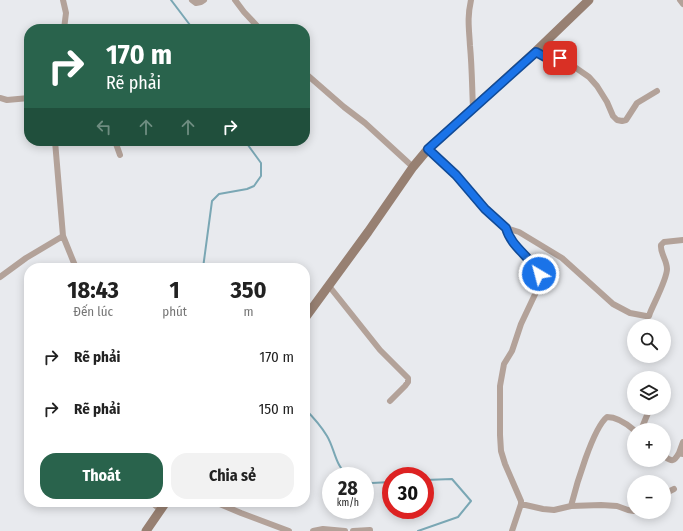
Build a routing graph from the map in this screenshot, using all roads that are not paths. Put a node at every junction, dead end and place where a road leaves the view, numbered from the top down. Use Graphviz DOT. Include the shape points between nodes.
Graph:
graph roads {
  1 [pos="63,0"];
  2 [pos="192,0"];
  3 [pos="204,0"];
  4 [pos="235,0"];
  5 [pos="471,0"];
  6 [pos="589,0"];
  7 [pos="680,0"];
  8 [pos="683,4"];
  9 [pos="65,24"];
  10 [pos="255,24"];
  11 [pos="536,52"];
  12 [pos="310,77"];
  13 [pos="657,91"];
  14 [pos="0,98"];
  15 [pos="24,98"];
  16 [pos="473,108"];
  17 [pos="55,146"];
  18 [pos="117,146"];
  19 [pos="428,149"];
  20 [pos="120,155"];
  21 [pos="413,167"];
  22 [pos="506,228"];
  23 [pos="63,236"];
  24 [pos="683,240"];
  25 [pos="74,263"];
  26 [pos="0,277"];
  27 [pos="329,286"];
  28 [pos="310,311"];
  29 [pos="390,401"];
  30 [pos="627,425"];
  31 [pos="683,442"];
  32 [pos="681,454"];
  33 [pos="671,459"];
  34 [pos="674,489"];
  35 [pos="671,490"];
  36 [pos="521,504"];
  37 [pos="571,506"];
  38 [pos="162,507"];
  39 [pos="226,507"];
  40 [pos="627,509"];
  41 [pos="282,530"];
  42 [pos="370,530"];
  43 [pos="146,531"];
  44 [pos="289,531"];
  45 [pos="313,531"];
  46 [pos="345,531"];
  47 [pos="353,531"];
  48 [pos="512,531"];
  1 -- 9 [label="street" via="66,13"];
  2 -- 3 [label="street" via="196,3"];
  4 -- 10 [label="street"];
  5 -- 16 [label="street" via="468,21"];
  6 -- 11 [label="street"];
  7 -- 8 [label="street"];
  11 -- 13 [label="street" via="547,58 563,59 589,77 617,120 626,120 637,103"];
  11 -- 16 [label="street"];
  12 -- 21 [label="street"];
  14 -- 15 [label="street"];
  16 -- 19 [label="street"];
  17 -- 23 [label="street"];
  18 -- 20 [label="street"];
  19 -- 21 [label="street"];
  19 -- 22 [label="street"];
  21 -- 27 [label="street"];
  22 -- 24 [label="street" via="519,232 562,258 613,304 630,313 646,316 649,316 666,276 667,269 661,245 664,242"];
  22 -- 36 [label="street" via="516,246 537,269 540,278 514,348 504,364 500,386 501,451"];
  23 -- 25 [label="street"];
  23 -- 26 [label="street"];
  27 -- 28 [label="street"];
  27 -- 29 [label="street" via="380,350 408,378 405,386"];
  30 -- 37 [label="street" via="607,416 603,420 585,461"];
  31 -- 32 [label="street"];
  32 -- 33 [label="street" via="675,460"];
  34 -- 35 [label="street"];
  36 -- 37 [label="street" via="554,510"];
  36 -- 48 [label="street"];
  37 -- 40 [label="street" via="612,506"];
  38 -- 43 [label="street"];
  39 -- 41 [label="street"];
  41 -- 44 [label="street"];
  42 -- 47 [label="street"];
  45 -- 46 [label="street"];
}
